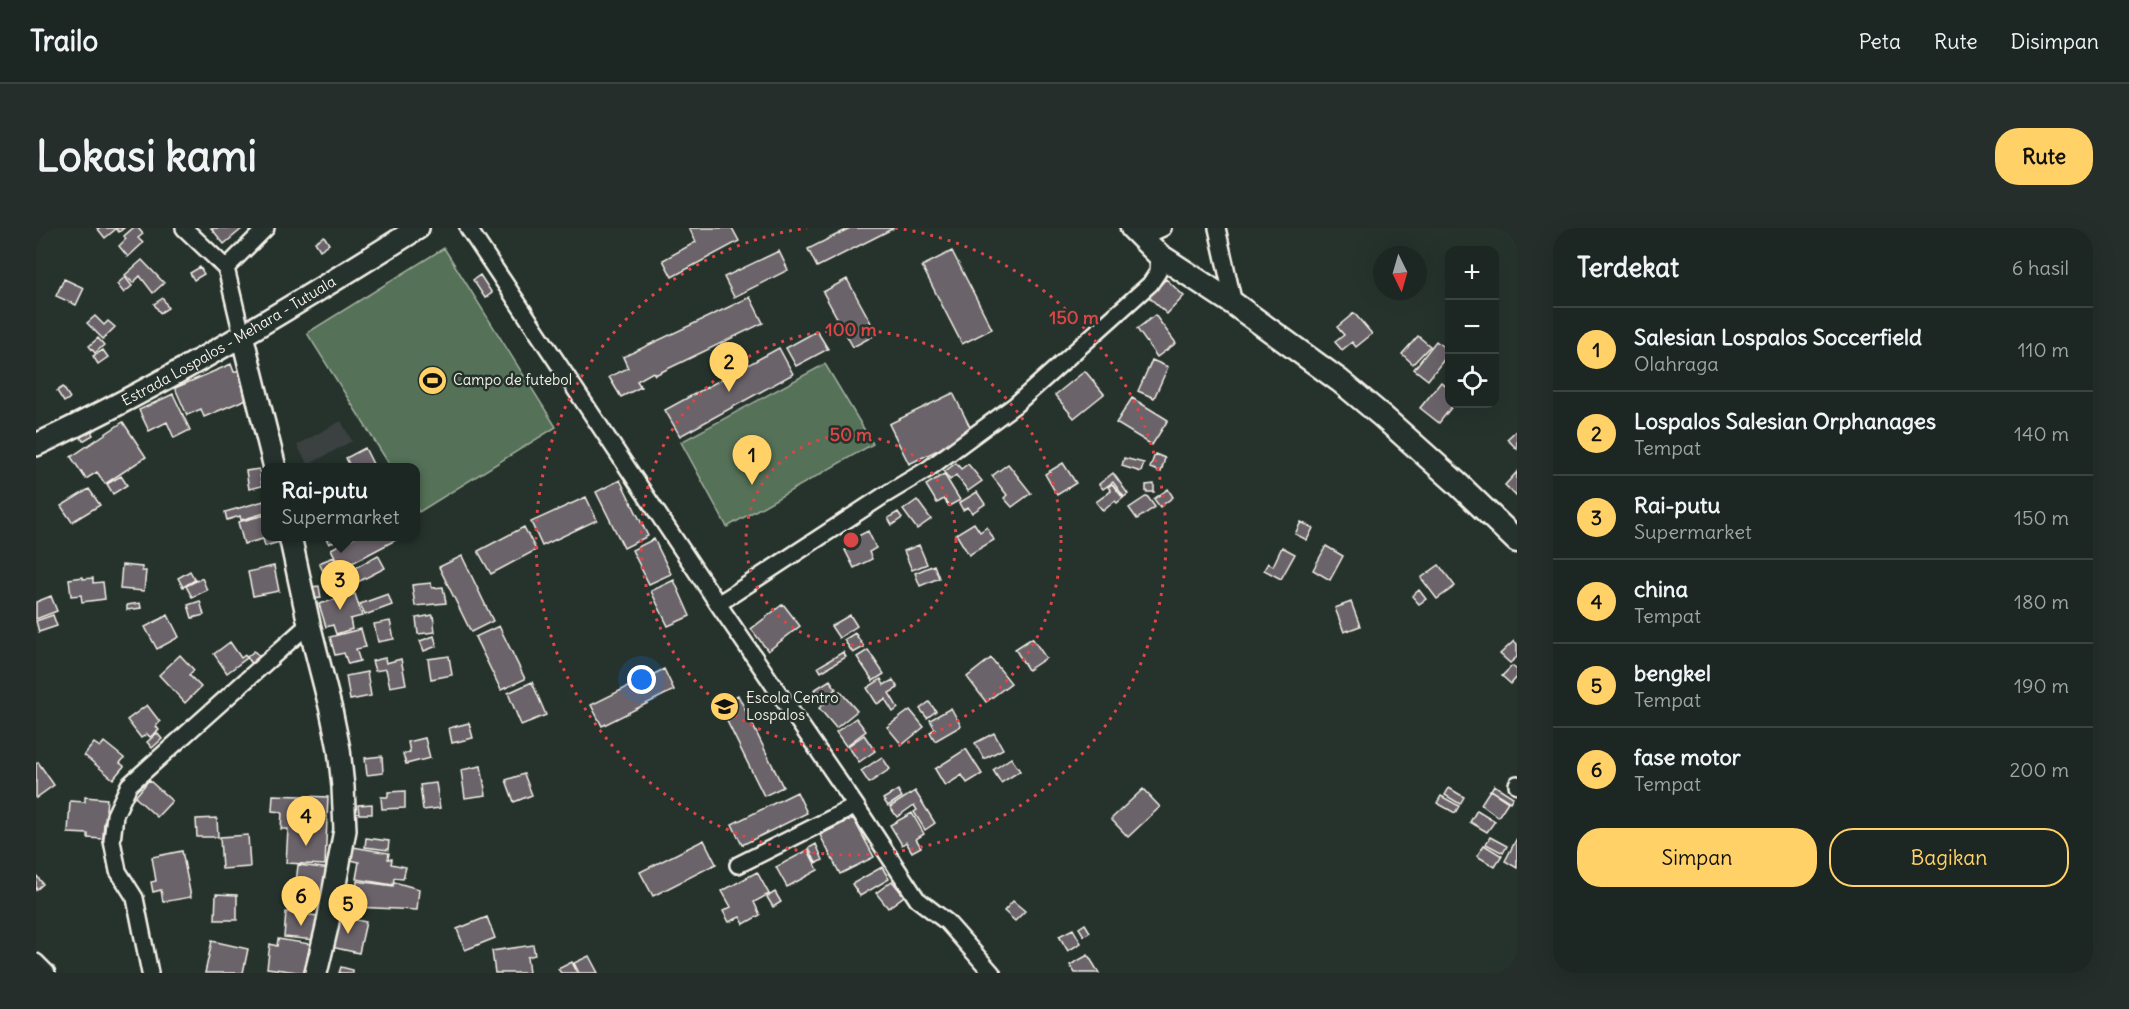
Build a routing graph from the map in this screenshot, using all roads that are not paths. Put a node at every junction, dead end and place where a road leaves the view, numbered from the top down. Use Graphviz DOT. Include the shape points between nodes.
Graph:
graph roads {
  1 [pos="184,228"];
  2 [pos="266,228"];
  3 [pos="418,228"];
  4 [pos="468,228"];
  5 [pos="1163,228"];
  6 [pos="1216,228"];
  7 [pos="1136,233"];
  8 [pos="1159,255"];
  9 [pos="226,268"];
  10 [pos="1234,304"];
  11 [pos="242,335"];
  12 [pos="36,445"];
  13 [pos="274,463"];
  14 [pos="291,541"];
  15 [pos="1517,541"];
  16 [pos="718,604"];
  17 [pos="309,624"];
  18 [pos="856,806"];
  19 [pos="738,865"];
  20 [pos="36,962"];
  21 [pos="47,973"];
  22 [pos="150,973"];
  23 [pos="316,973"];
  24 [pos="992,973"];
  1 -- 9 [label="street"];
  2 -- 9 [label="street"];
  3 -- 11 [label="street, Estrada Lospalos - Mehara - Tutuala"];
  4 -- 16 [label="street"];
  5 -- 7 [label="street"];
  6 -- 10 [label="street"];
  7 -- 8 [label="main road"];
  8 -- 10 [label="main road"];
  8 -- 16 [label="street" via="1158,272 1150,284 1015,405 928,469"];
  9 -- 11 [label="street"];
  10 -- 15 [label="main road" via="1382,416"];
  11 -- 12 [label="street, Estrada Lospalos - Mehara - Tutuala" via="106,412"];
  11 -- 13 [label="street"];
  14 -- 17 [label="street"];
  16 -- 18 [label="street"];
  17 -- 22 [label="street" via="129,785 115,815 112,841 118,871 135,898"];
  17 -- 23 [label="street" via="339,749 345,830"];
  18 -- 19 [label="street"];
  18 -- 24 [label="street" via="917,899 947,922"];
  20 -- 21 [label="street"];
}
